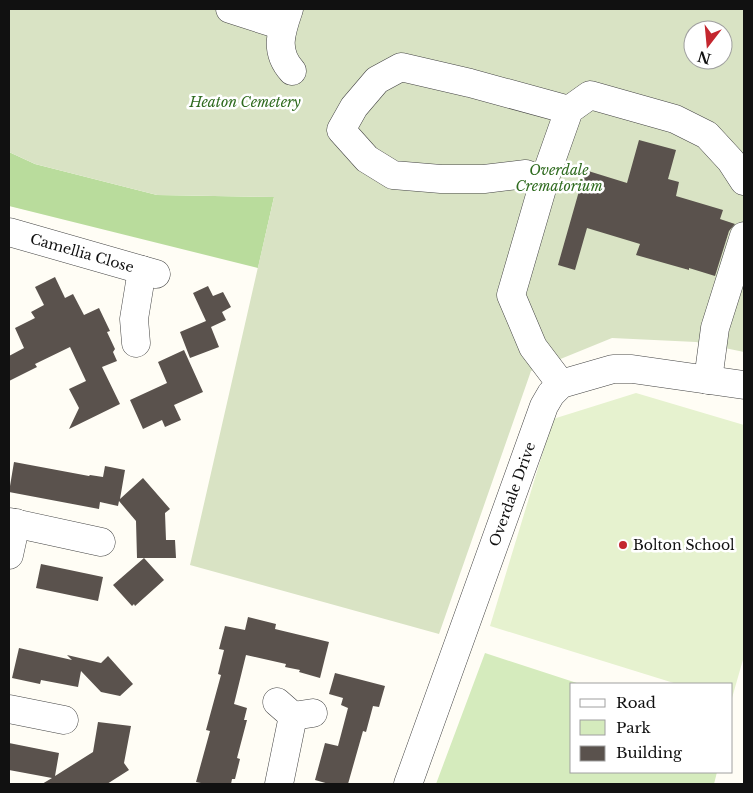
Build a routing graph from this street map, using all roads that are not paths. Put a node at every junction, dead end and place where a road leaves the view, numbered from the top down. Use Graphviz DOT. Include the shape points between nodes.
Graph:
graph roads {
  1 [pos="230,9"];
  2 [pos="286,18"];
  3 [pos="292,71"];
  4 [pos="569,110"];
  5 [pos="544,181"];
  6 [pos="744,182"];
  7 [pos="9,232"];
  8 [pos="744,236"];
  9 [pos="136,343"];
  10 [pos="708,380"];
  11 [pos="561,384"];
  12 [pos="744,385"];
  13 [pos="13,523"];
  14 [pos="101,542"];
  15 [pos="9,555"];
  16 [pos="9,709"];
  17 [pos="294,710"];
  18 [pos="64,720"];
  19 [pos="279,784"];
  20 [pos="408,784"];
  1 -- 2 [label="street"];
  2 -- 3 [label="street" via="280,42 281,53"];
  4 -- 5 [label="street"];
  4 -- 5 [label="street" via="401,67 377,80 354,107 341,130 367,159 393,175 484,179 526,174"];
  4 -- 6 [label="street" via="590,95 675,119 707,135 732,161"];
  5 -- 11 [label="street" via="511,295 533,347"];
  7 -- 9 [label="street, Camellia Close" via="149,272 134,319"];
  8 -- 10 [label="street" via="715,328"];
  10 -- 11 [label="street" via="612,369"];
  10 -- 12 [label="street"];
  11 -- 20 [label="street, Overdale Drive" via="544,406"];
  13 -- 14 [label="street"];
  13 -- 15 [label="street"];
  16 -- 18 [label="street"];
  17 -- 19 [label="street"];
}
